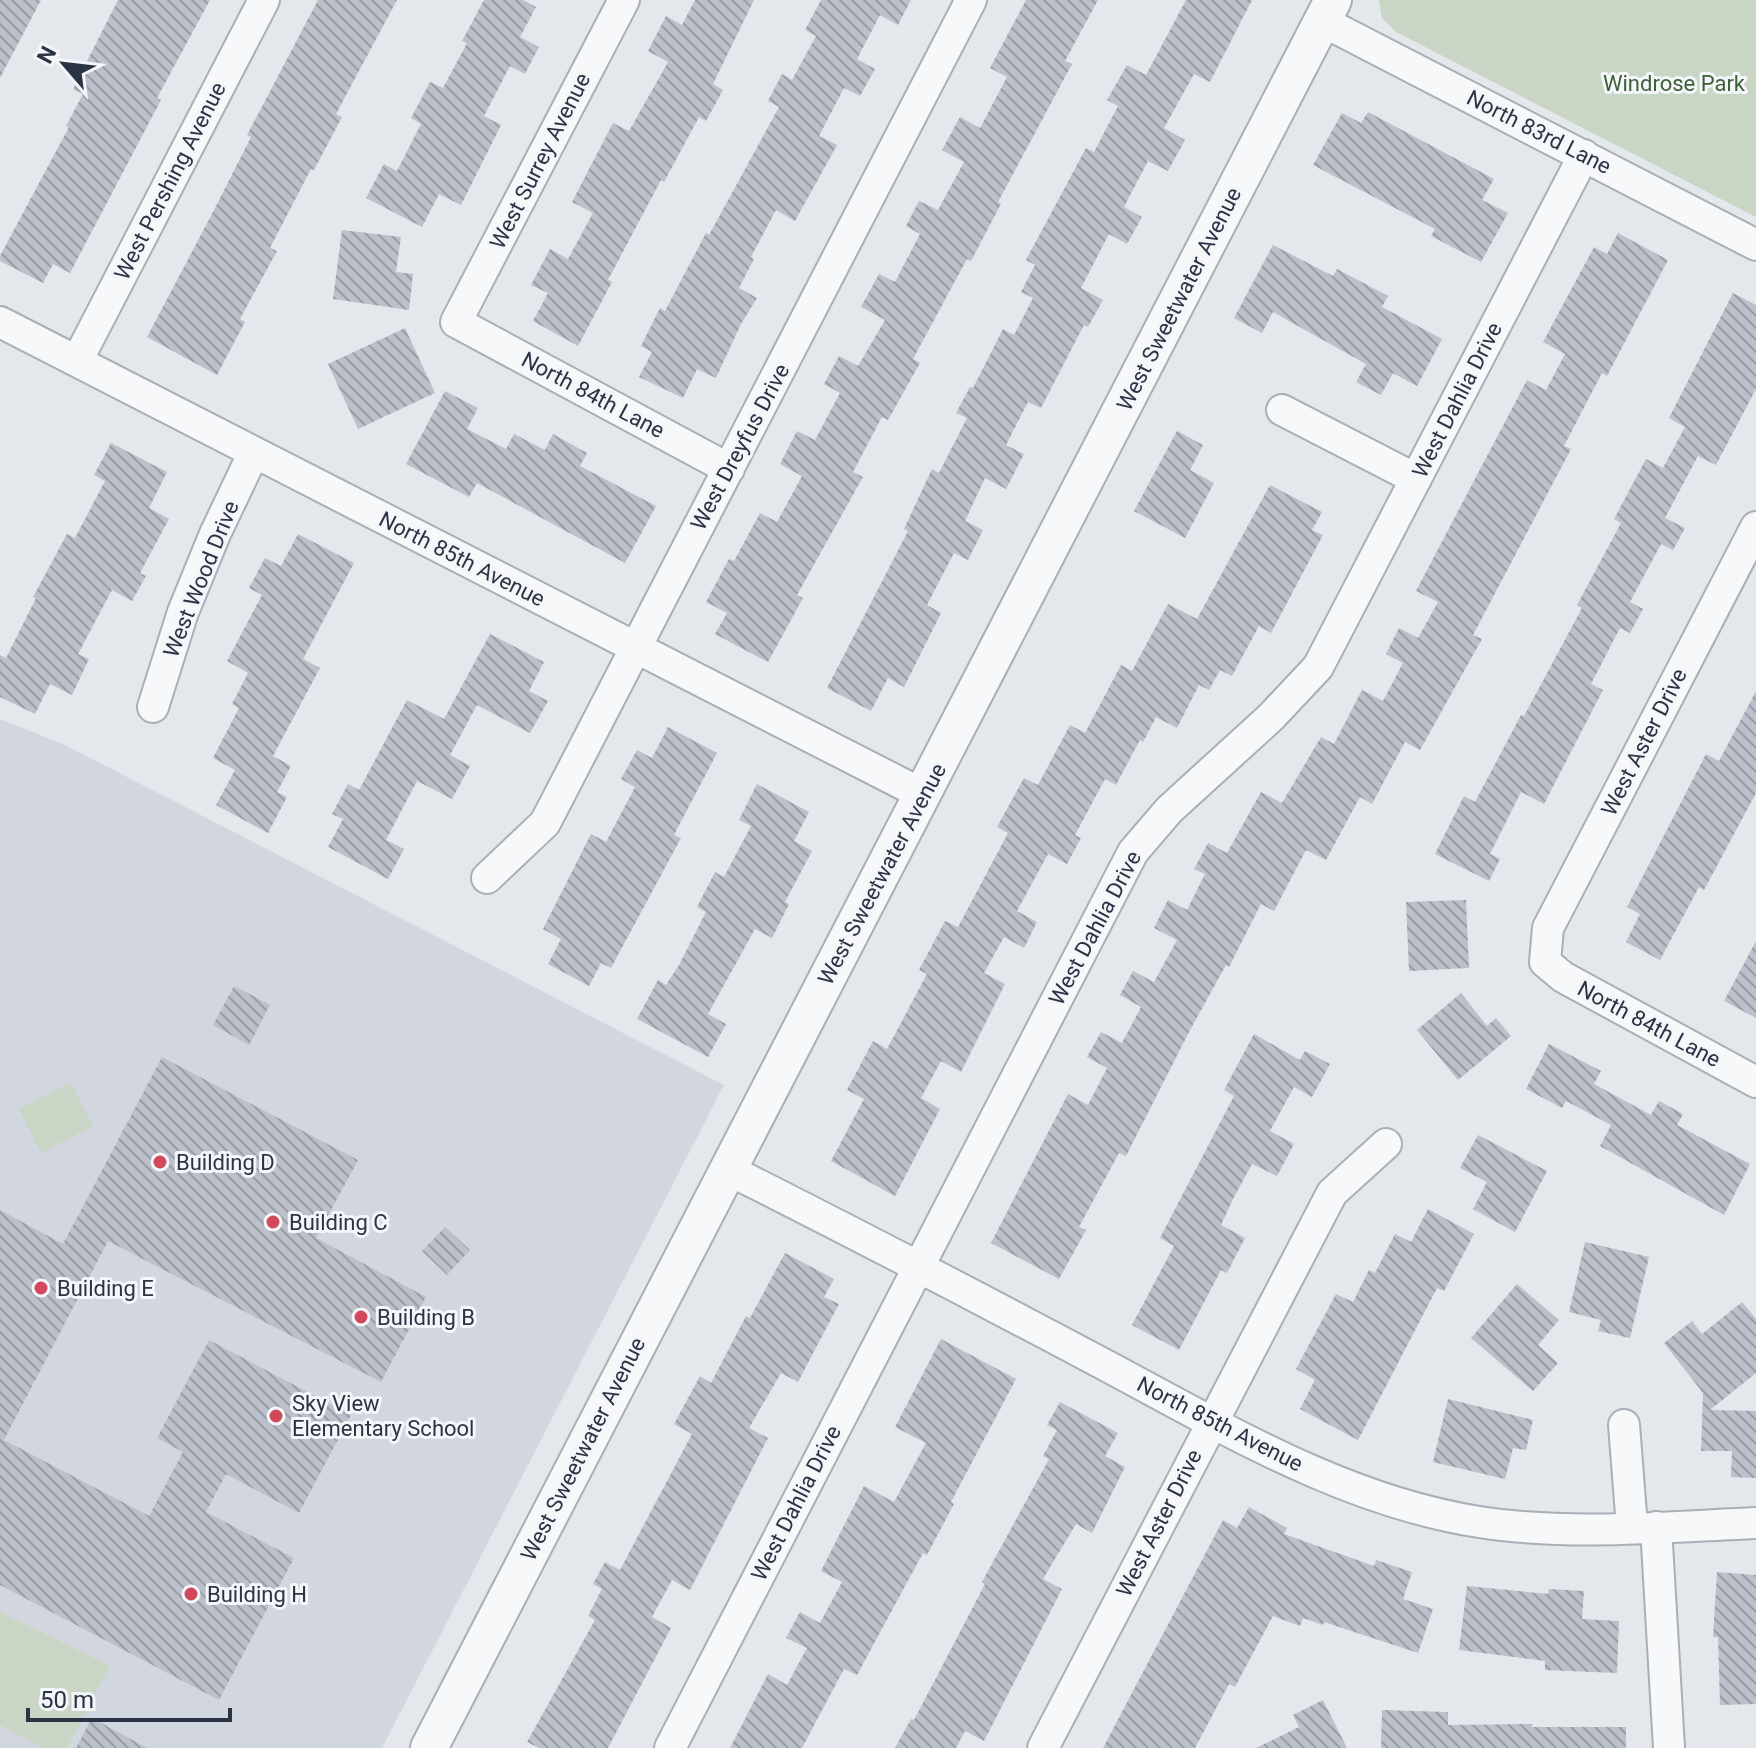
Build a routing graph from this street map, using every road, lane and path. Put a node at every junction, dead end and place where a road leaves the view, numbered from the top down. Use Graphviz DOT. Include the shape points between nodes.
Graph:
graph roads {
  1 [pos="264,0"];
  2 [pos="624,0"];
  3 [pos="971,0"];
  4 [pos="1327,11"];
  5 [pos="1584,155"];
  6 [pos="1756,245"];
  7 [pos="0,322"];
  8 [pos="456,322"];
  9 [pos="77,361"];
  10 [pos="1282,410"];
  11 [pos="254,452"];
  12 [pos="729,469"];
  13 [pos="1416,479"];
  14 [pos="1756,527"];
  15 [pos="636,648"];
  16 [pos="153,707"];
  17 [pos="924,795"];
  18 [pos="487,878"];
  19 [pos="1545,962"];
  20 [pos="1756,1082"];
  21 [pos="1386,1144"];
  22 [pos="727,1169"];
  23 [pos="918,1266"];
  24 [pos="1212,1422"];
  25 [pos="1624,1425"];
  26 [pos="1756,1523"];
  27 [pos="1644,1527"];
  28 [pos="429,1748"];
  29 [pos="670,1748"];
  30 [pos="1043,1748"];
  31 [pos="1669,1748"];
  1 -- 9 [label="street, West Pershing Avenue"];
  2 -- 8 [label="street, West Surrey Avenue"];
  3 -- 12 [label="street, West Dreyfus Drive"];
  4 -- 5 [label="street, North 83rd Lane"];
  4 -- 17 [label="street, West Sweetwater Avenue"];
  5 -- 6 [label="street, North 83rd Lane"];
  5 -- 13 [label="street, West Dahlia Drive"];
  7 -- 9 [label="street, North 85th Avenue"];
  8 -- 12 [label="street, North 84th Lane"];
  9 -- 11 [label="street, North 85th Avenue"];
  10 -- 13 [label="street"];
  11 -- 15 [label="street, North 85th Avenue"];
  11 -- 16 [label="street, West Wood Drive" via="183,612"];
  12 -- 15 [label="street, West Dreyfus Drive"];
  13 -- 23 [label="street, West Dahlia Drive" via="1318,667 1169,810 1133,852"];
  14 -- 19 [label="street, West Aster Drive" via="1548,928"];
  15 -- 17 [label="street, North 85th Avenue"];
  15 -- 18 [label="street, West Dreyfus Drive" via="545,823"];
  17 -- 22 [label="street, West Sweetwater Avenue"];
  19 -- 20 [label="street, North 84th Lane" via="1563,977"];
  21 -- 24 [label="street, West Aster Drive" via="1332,1193"];
  22 -- 23 [label="street, North 85th Avenue"];
  22 -- 28 [label="street, West Sweetwater Avenue"];
  23 -- 24 [label="street, North 85th Avenue"];
  23 -- 29 [label="street, West Dahlia Drive"];
  24 -- 27 [label="street, North 85th Avenue" via="1363,1494 1477,1522 1539,1529"];
  24 -- 30 [label="street, West Aster Drive"];
  25 -- 27 [label="street"];
  26 -- 27 [label="street, North 85th Avenue"];
  27 -- 31 [label="street"];
}
